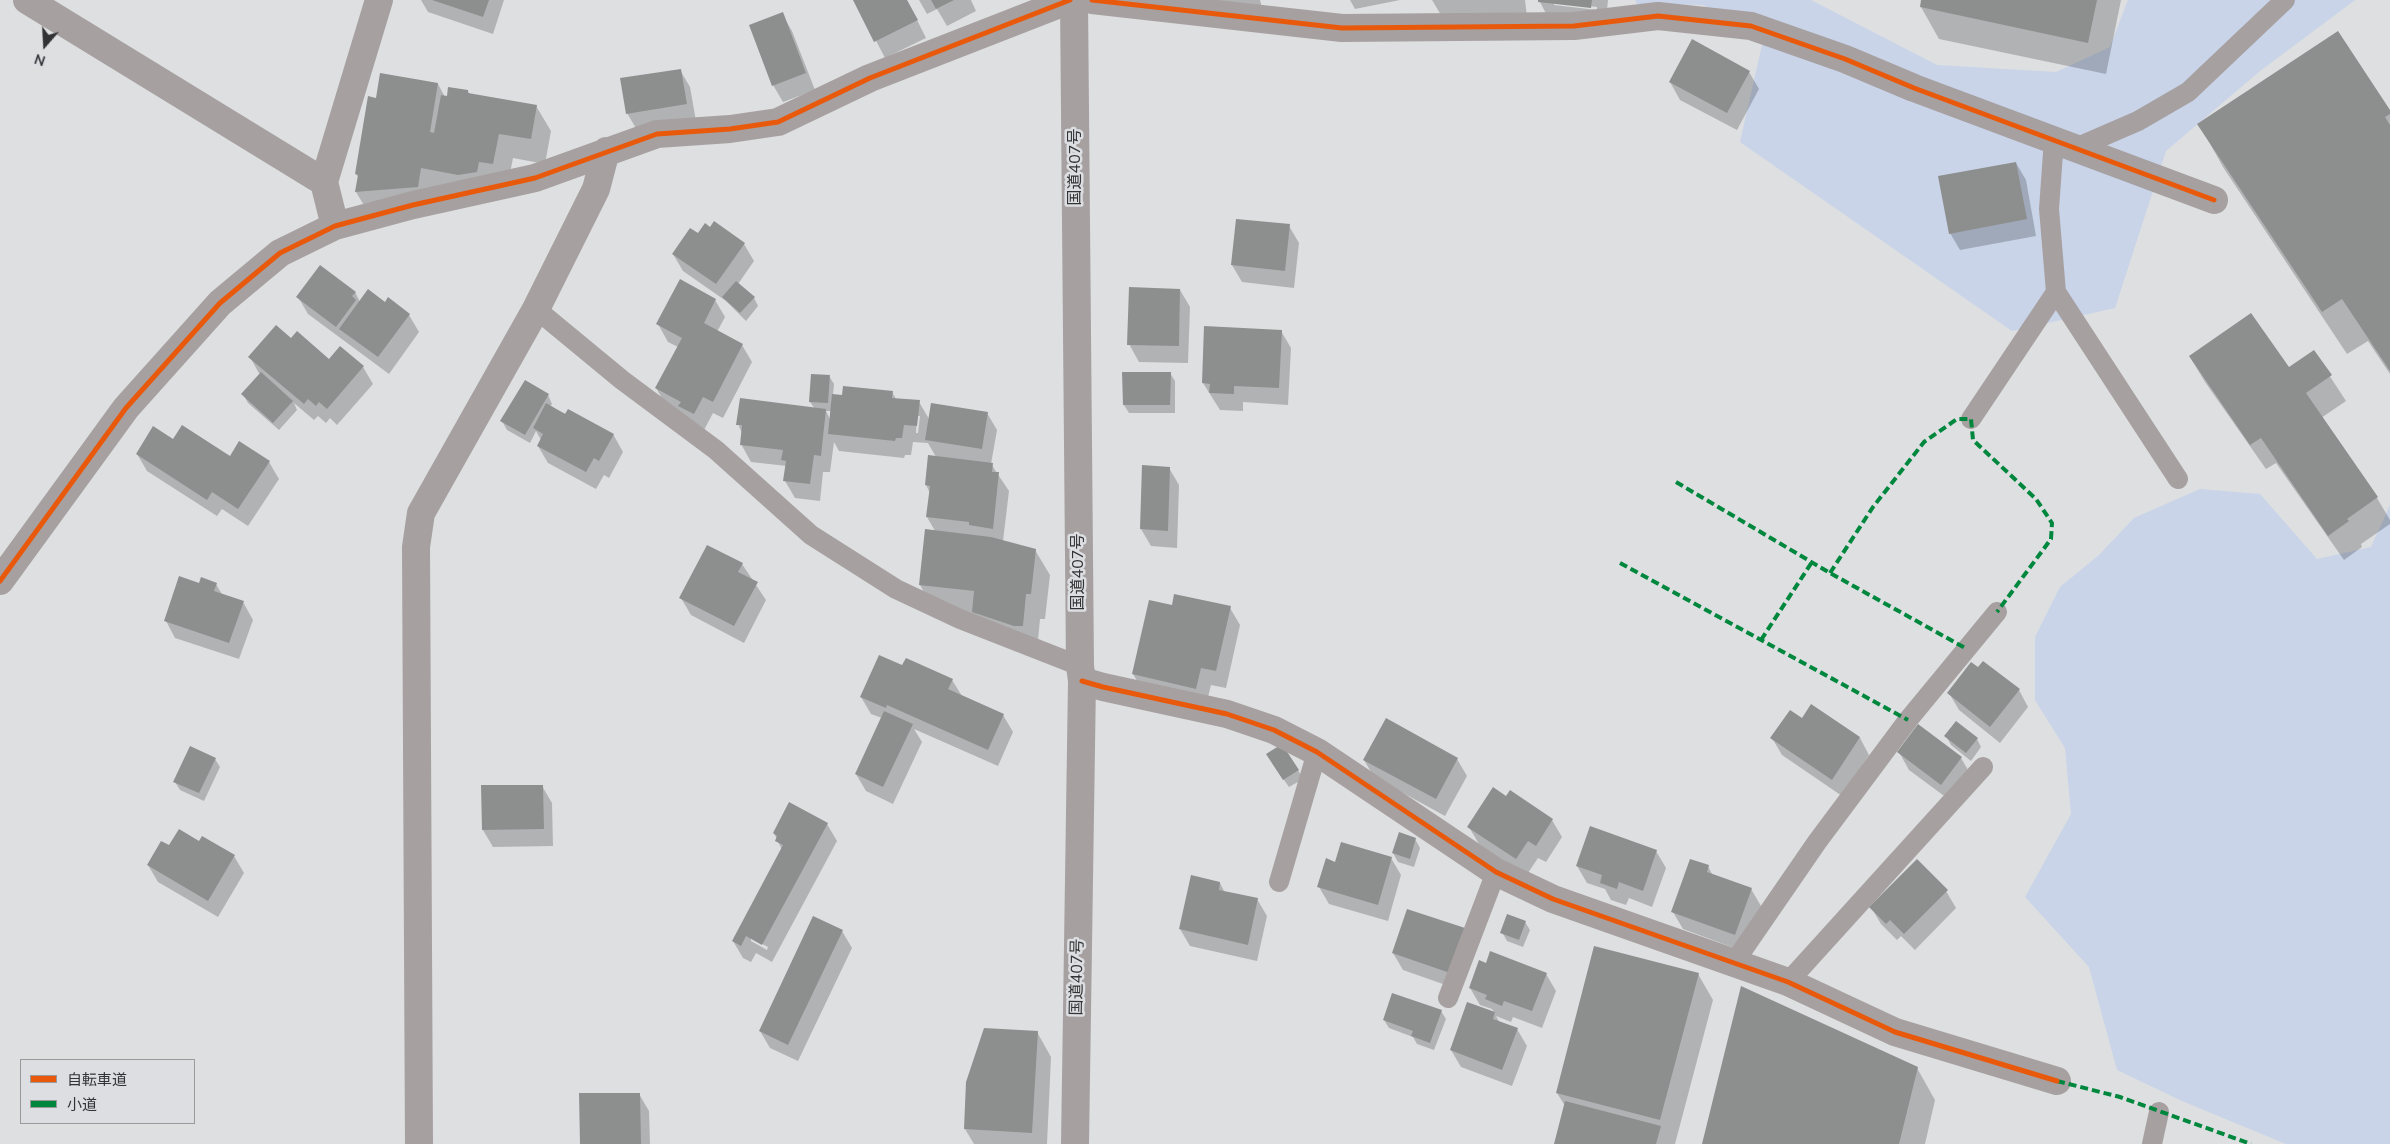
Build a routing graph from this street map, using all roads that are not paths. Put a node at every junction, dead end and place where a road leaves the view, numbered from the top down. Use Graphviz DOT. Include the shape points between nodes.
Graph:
graph roads {
  1 [pos="27,0"];
  2 [pos="379,0"];
  3 [pos="1070,0"];
  4 [pos="1074,0"];
  5 [pos="1092,0"];
  6 [pos="2284,0"];
  7 [pos="2066,143"];
  8 [pos="606,151"];
  9 [pos="324,182"];
  10 [pos="2214,200"];
  11 [pos="335,226"];
  12 [pos="2056,292"];
  13 [pos="536,309"];
  14 [pos="1971,419"];
  15 [pos="2178,478"];
  16 [pos="0,581"];
  17 [pos="1997,612"];
  18 [pos="1081,673"];
  19 [pos="1317,752"];
  20 [pos="1984,767"];
  21 [pos="1496,872"];
  22 [pos="1279,882"];
  23 [pos="1733,964"];
  24 [pos="1788,982"];
  25 [pos="1448,998"];
  26 [pos="2058,1081"];
  27 [pos="2159,1112"];
  28 [pos="419,1144"];
  29 [pos="1075,1144"];
  30 [pos="2152,1144"];
  1 -- 9 [label="street"];
  2 -- 9 [label="street"];
  3 -- 8 [label="street" via="870,78 778,122 657,134"];
  4 -- 18 [label="highway, 国道407号"];
  5 -- 7 [label="street" via="1342,28 1574,26 1658,16 1751,26"];
  6 -- 7 [label="lane" via="2188,92 2138,121"];
  7 -- 10 [label="street"];
  7 -- 12 [label="lane" via="2049,209"];
  8 -- 11 [label="street" via="534,178"];
  8 -- 13 [label="street" via="596,189"];
  9 -- 11 [label="street"];
  11 -- 16 [label="street" via="280,253 220,303 126,408"];
  12 -- 14 [label="lane"];
  12 -- 15 [label="lane"];
  13 -- 18 [label="lane" via="622,380 716,450 812,535 896,589"];
  13 -- 28 [label="street" via="421,513 416,547"];
  17 -- 23 [label="lane" via="1908,720 1816,842"];
  18 -- 19 [label="street" via="1103,687 1227,714 1274,730"];
  18 -- 29 [label="highway, 国道407号"];
  19 -- 21 [label="street"];
  19 -- 22 [label="lane"];
  20 -- 24 [label="lane"];
  21 -- 23 [label="street" via="1552,899"];
  21 -- 25 [label="lane"];
  23 -- 24 [label="street"];
  24 -- 26 [label="street" via="1895,1032"];
  27 -- 30 [label="lane"];
}
